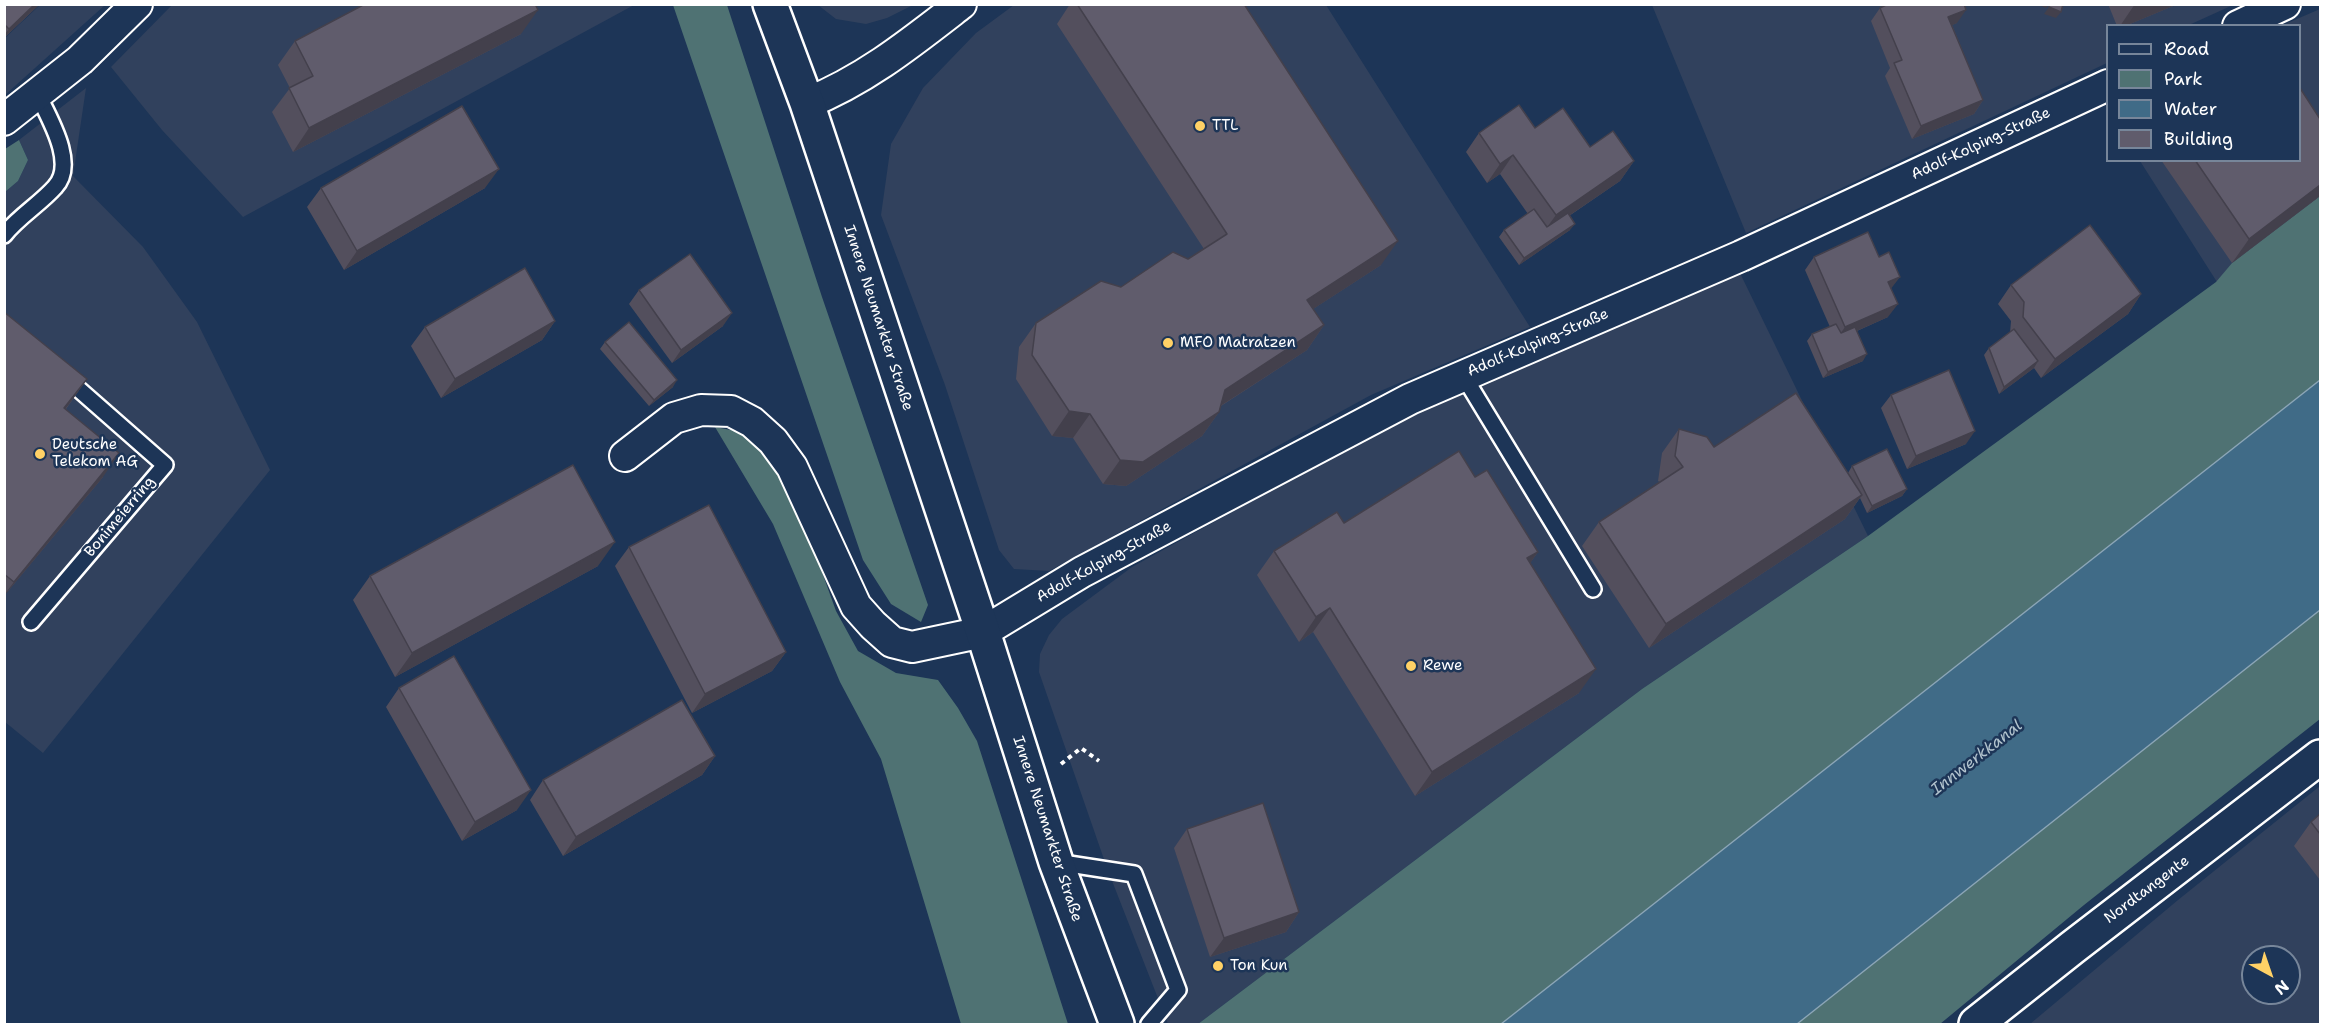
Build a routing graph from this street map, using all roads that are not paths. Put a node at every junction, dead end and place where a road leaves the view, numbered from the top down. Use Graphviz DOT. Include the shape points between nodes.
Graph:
graph roads {
  1 [pos="137,4"];
  2 [pos="770,4"];
  3 [pos="961,4"];
  4 [pos="2285,4"];
  5 [pos="2242,24"];
  6 [pos="2106,86"];
  7 [pos="38,95"];
  8 [pos="807,103"];
  9 [pos="4,120"];
  10 [pos="4,235"];
  11 [pos="58,371"];
  12 [pos="1463,375"];
  13 [pos="625,456"];
  14 [pos="1593,589"];
  15 [pos="31,622"];
  16 [pos="983,632"];
  17 [pos="2320,757"];
  18 [pos="1056,862"];
  19 [pos="1117,1024"];
  20 [pos="1149,1024"];
  21 [pos="1976,1024"];
  1 -- 7 [label="street"];
  2 -- 8 [label="main road, Innere Neumarkter Straße"];
  3 -- 8 [label="street" via="894,57"];
  4 -- 5 [label="street"];
  6 -- 12 [label="street, Adolf-Kolping-Straße" via="1741,256"];
  7 -- 9 [label="street"];
  7 -- 10 [label="lane" via="60,142 64,162 58,184"];
  8 -- 16 [label="main road, Innere Neumarkter Straße"];
  11 -- 15 [label="lane, Bonimeierring" via="165,465"];
  12 -- 14 [label="lane"];
  12 -- 16 [label="street, Adolf-Kolping-Straße" via="1410,399 1082,572"];
  13 -- 16 [label="street" via="674,418 701,410 730,411 773,441 792,467 856,606 873,626 892,642 912,647"];
  16 -- 18 [label="main road, Innere Neumarkter Straße"];
  17 -- 21 [label="main road, Nordtangente"];
  18 -- 19 [label="main road, Innere Neumarkter Straße"];
  18 -- 20 [label="lane" via="1134,874 1178,990"];
}
